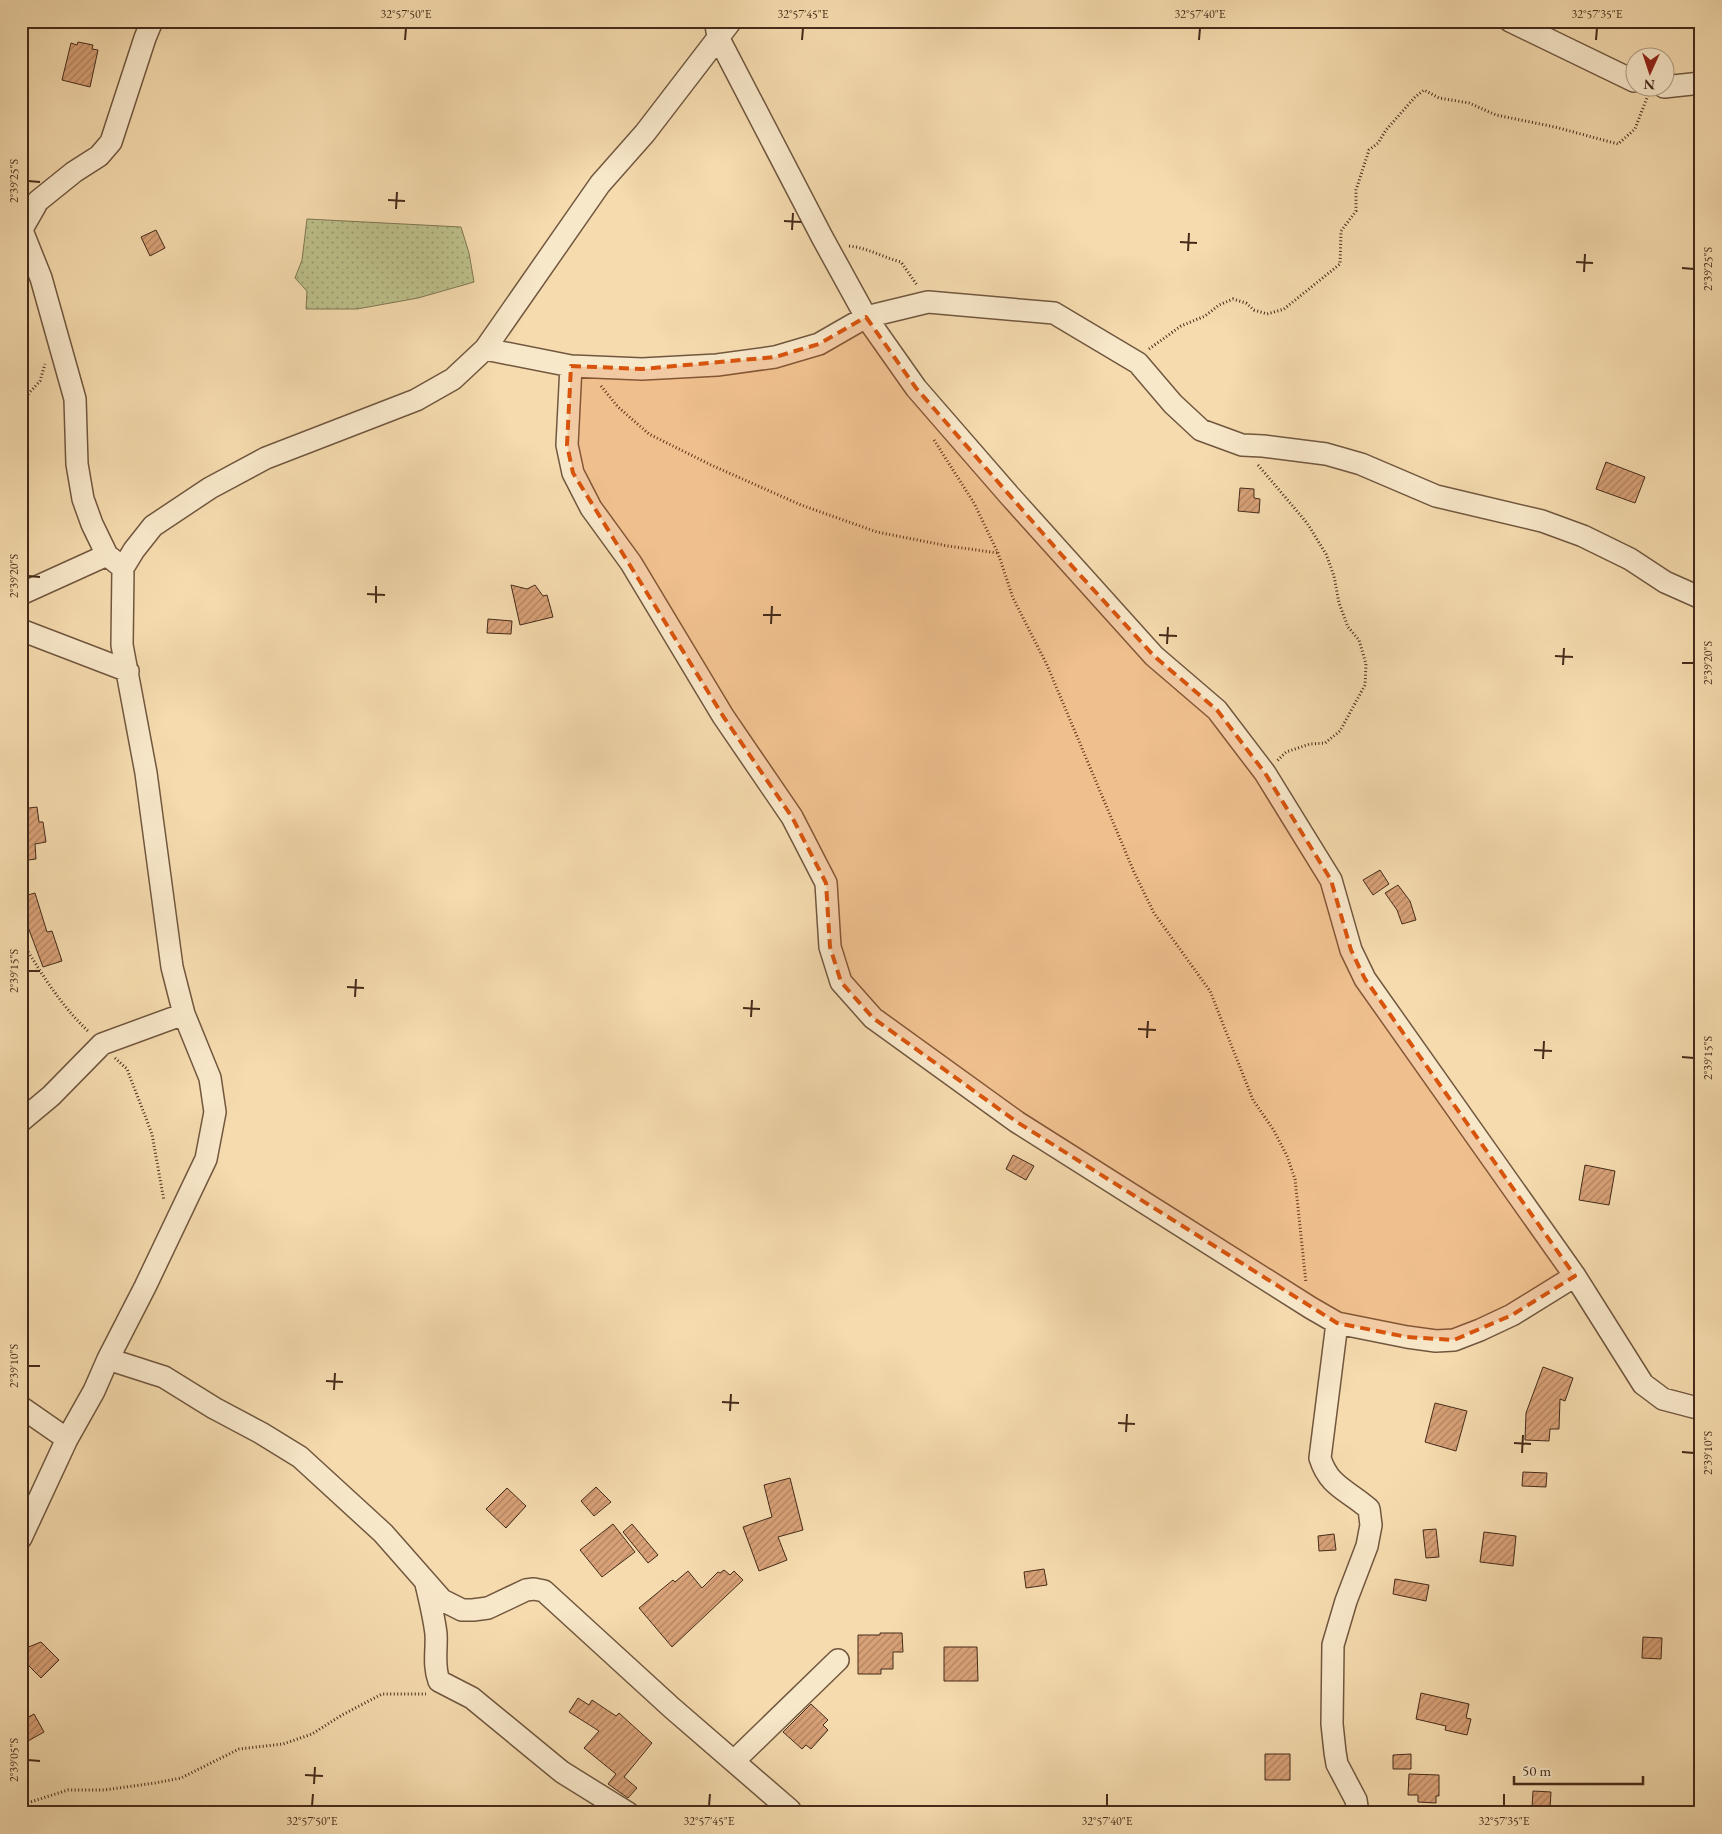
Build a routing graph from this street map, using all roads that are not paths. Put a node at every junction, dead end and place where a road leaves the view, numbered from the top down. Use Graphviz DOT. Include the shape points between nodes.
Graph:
graph roads {
  1 [pos="152,21"];
  2 [pos="1510,21"];
  3 [pos="722,26"];
  4 [pos="1624,74"];
  5 [pos="1701,83"];
  6 [pos="1674,85"];
  7 [pos="21,229"];
  8 [pos="866,317"];
  9 [pos="485,349"];
  10 [pos="577,366"];
  11 [pos="107,555"];
  12 [pos="123,568"];
  13 [pos="21,594"];
  14 [pos="1701,598"];
  15 [pos="21,630"];
  16 [pos="128,671"];
  17 [pos="184,1014"];
  18 [pos="21,1121"];
  19 [pos="1575,1276"];
  20 [pos="1336,1323"];
  21 [pos="108,1359"];
  22 [pos="21,1407"];
  23 [pos="1701,1409"];
  24 [pos="67,1440"];
  25 [pos="21,1538"];
  26 [pos="426,1583"];
  27 [pos="838,1660"];
  28 [pos="734,1761"];
  29 [pos="790,1810"];
  30 [pos="628,1813"];
  31 [pos="1358,1813"];
  1 -- 7 [label="street" via="111,142 99,156 38,202"];
  2 -- 4 [label="street"];
  3 -- 8 [label="street" via="822,237"];
  3 -- 9 [label="street" via="644,133 600,184"];
  5 -- 6 [label="street"];
  7 -- 11 [label="street" via="41,278 75,399 77,464 83,499"];
  8 -- 10 [label="street" via="819,344 775,357 717,365 642,369"];
  8 -- 14 [label="street" via="928,302 1054,313 1138,363 1173,404 1201,430 1242,445 1326,454 1361,464 1436,496 1542,521 1583,536 1630,559 1665,582"];
  8 -- 19 [label="street" via="916,388 1009,495 1154,656 1217,710 1265,773 1331,880 1351,950 1365,978"];
  9 -- 10 [label="street"];
  9 -- 12 [label="street" via="453,379 416,400 266,458 210,488 153,526"];
  10 -- 20 [label="street" via="567,445 573,473 591,508 631,563 723,716 792,818 826,883 830,947 841,982 873,1018 1017,1122"];
  11 -- 12 [label="street"];
  11 -- 13 [label="street"];
  12 -- 16 [label="street" via="122,644"];
  15 -- 16 [label="street"];
  16 -- 17 [label="street" via="146,773 171,958"];
  17 -- 18 [label="street" via="102,1044 51,1096"];
  17 -- 21 [label="street" via="210,1078 215,1112 206,1159"];
  19 -- 20 [label="street" via="1512,1314 1454,1340 1407,1338"];
  19 -- 23 [label="street" via="1643,1384 1663,1400"];
  20 -- 31 [label="street" via="1320,1458 1324,1472 1337,1486 1369,1509 1371,1525 1367,1546 1333,1645 1335,1752 1337,1764 1356,1800"];
  21 -- 24 [label="street"];
  21 -- 26 [label="street" via="164,1377 300,1456 383,1533"];
  22 -- 24 [label="street"];
  24 -- 25 [label="street"];
  26 -- 28 [label="street" via="442,1600 462,1610 488,1608 526,1590 544,1591"];
  26 -- 30 [label="street" via="434,1619 439,1681 472,1698 562,1772"];
  27 -- 28 [label="street"];
  28 -- 29 [label="street"];
}
